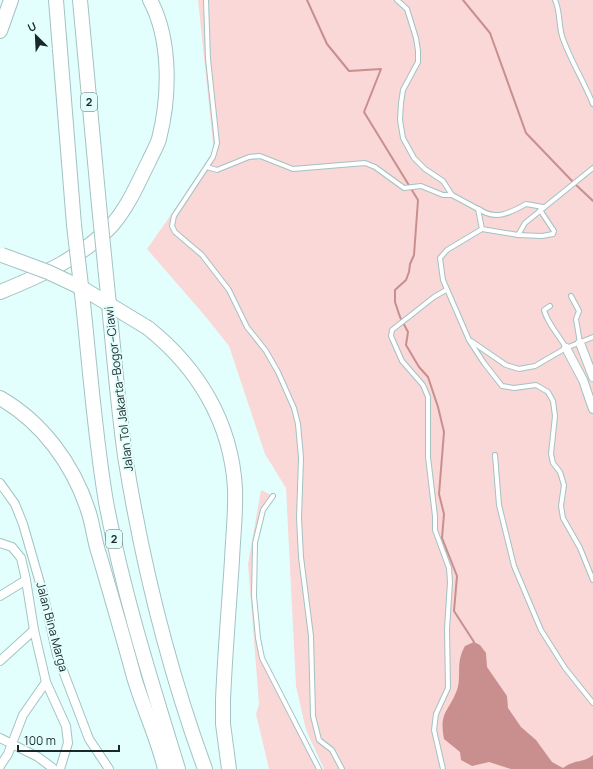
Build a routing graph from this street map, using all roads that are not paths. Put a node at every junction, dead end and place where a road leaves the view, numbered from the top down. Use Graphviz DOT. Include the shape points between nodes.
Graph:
graph roads {
  1 [pos="11,0"];
  2 [pos="56,0"];
  3 [pos="80,0"];
  4 [pos="150,0"];
  5 [pos="206,0"];
  6 [pos="397,0"];
  7 [pos="555,0"];
  8 [pos="0,31"];
  9 [pos="593,104"];
  10 [pos="207,167"];
  11 [pos="593,168"];
  12 [pos="452,195"];
  13 [pos="542,208"];
  14 [pos="478,209"];
  15 [pos="482,230"];
  16 [pos="518,235"];
  17 [pos="1,255"];
  18 [pos="446,290"];
  19 [pos="0,292"];
  20 [pos="572,296"];
  21 [pos="550,306"];
  22 [pos="593,337"];
  23 [pos="470,340"];
  24 [pos="580,343"];
  25 [pos="566,348"];
  26 [pos="593,377"];
  27 [pos="0,398"];
  28 [pos="593,409"];
  29 [pos="495,455"];
  30 [pos="0,482"];
  31 [pos="273,496"];
  32 [pos="0,543"];
  33 [pos="26,580"];
  34 [pos="593,580"];
  35 [pos="0,596"];
  36 [pos="34,630"];
  37 [pos="0,661"];
  38 [pos="46,682"];
  39 [pos="593,703"];
  40 [pos="0,738"];
  41 [pos="12,743"];
  42 [pos="0,766"];
  43 [pos="54,769"];
  44 [pos="60,769"];
  45 [pos="109,769"];
  46 [pos="165,769"];
  47 [pos="178,769"];
  48 [pos="205,769"];
  49 [pos="229,769"];
  50 [pos="319,769"];
  51 [pos="342,769"];
  52 [pos="443,769"];
  1 -- 8 [label="highway"];
  2 -- 47 [label="highway, 2, bridge" via="74,225 106,502 136,631"];
  3 -- 48 [label="highway, Jalan Tol Jakarta–Bogor–Ciawi / 2, bridge" via="125,454 144,560 183,704"];
  4 -- 19 [label="highway" via="167,57 167,89 159,140 132,196 112,224 88,246 66,262"];
  5 -- 10 [label="lane" via="208,59 217,143"];
  6 -- 12 [label="lane" via="407,9 418,51 418,62 404,90 401,104 402,138 414,158 443,181"];
  7 -- 9 [label="lane" via="563,41"];
  10 -- 12 [label="lane" via="217,170 249,157 260,156 293,169 365,163 375,167 404,188 420,186 444,195"];
  10 -- 51 [label="lane" via="174,216 172,226 175,232 202,255 230,290 247,327 266,351 278,372 294,408 301,458 299,518 311,636 313,716 319,740 332,750"];
  11 -- 13 [label="lane"];
  12 -- 14 [label="lane"];
  13 -- 14 [label="lane" via="526,204 513,212 495,216"];
  13 -- 16 [label="lane" via="525,223"];
  13 -- 16 [label="lane" via="554,231 553,234"];
  14 -- 15 [label="lane"];
  15 -- 16 [label="lane"];
  15 -- 18 [label="lane" via="447,250 440,258 442,280"];
  17 -- 49 [label="highway, bridge" via="82,288 148,328 169,344 208,395 221,424 232,461 235,505 223,700 223,724"];
  18 -- 23 [label="lane"];
  18 -- 52 [label="lane" via="392,330 391,336 402,360 423,385 428,397 428,456 435,530 449,568 448,688 436,714 434,730"];
  20 -- 24 [label="lane" via="579,311 576,319"];
  21 -- 25 [label="lane" via="544,310 546,318"];
  22 -- 24 [label="lane"];
  23 -- 25 [label="lane" via="506,365 519,368 535,366"];
  23 -- 34 [label="lane" via="502,386 514,388 536,385 548,392 553,401 555,416 551,454 552,463 560,472 564,485 561,506 563,518 580,548"];
  24 -- 25 [label="lane"];
  24 -- 26 [label="street"];
  25 -- 28 [label="street" via="580,374"];
  27 -- 46 [label="highway" via="26,416 48,438 83,494 135,679"];
  29 -- 39 [label="lane" via="499,505 514,566 541,630 564,668"];
  30 -- 45 [label="street, Jalan Bina Marga" via="15,504 23,524 57,655 90,739"];
  31 -- 50 [label="lane" via="262,510 255,543 254,596 258,638 262,658"];
  32 -- 33 [label="street" via="12,547 20,558"];
  33 -- 35 [label="street"];
  33 -- 36 [label="street"];
  36 -- 37 [label="street"];
  36 -- 38 [label="street"];
  38 -- 41 [label="street" via="23,715"];
  38 -- 44 [label="street" via="66,726 68,743"];
  40 -- 41 [label="street"];
  41 -- 42 [label="street"];
  41 -- 43 [label="street"];
}
